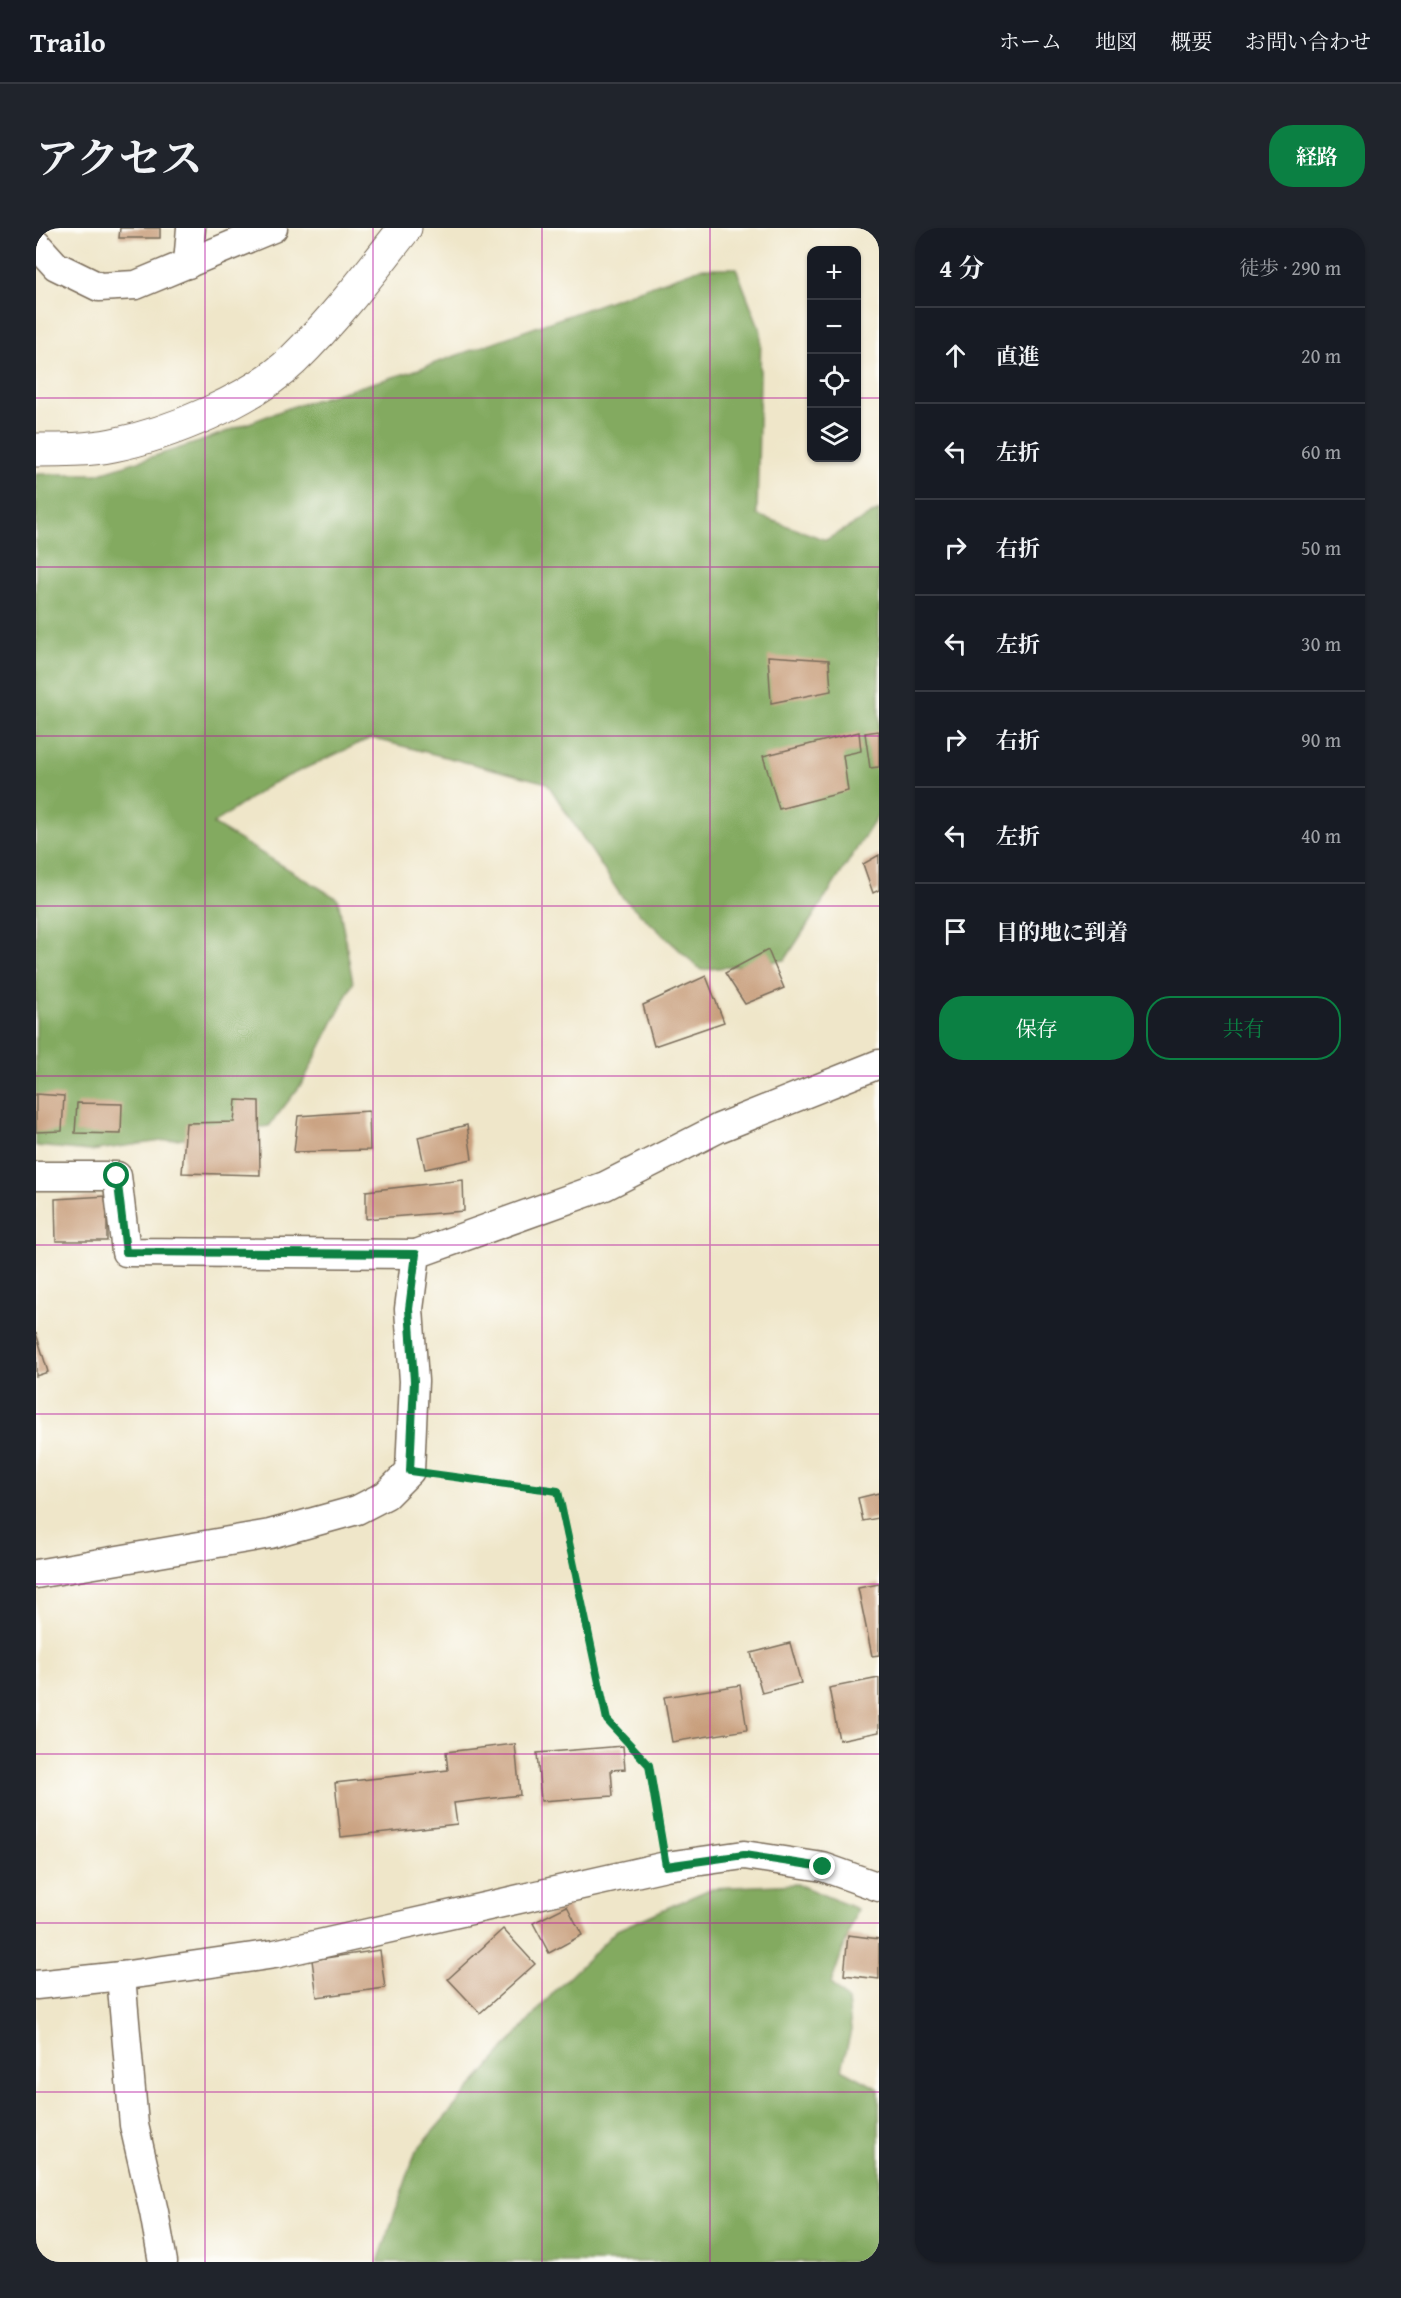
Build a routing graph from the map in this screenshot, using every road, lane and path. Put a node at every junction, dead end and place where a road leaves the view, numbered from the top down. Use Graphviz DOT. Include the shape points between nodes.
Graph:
graph roads {
  1 [pos="191,228"];
  2 [pos="273,228"];
  3 [pos="405,228"];
  4 [pos="36,244"];
  5 [pos="188,264"];
  6 [pos="36,450"];
  7 [pos="879,1064"];
  8 [pos="36,1176"];
  9 [pos="416,1254"];
  10 [pos="410,1471"];
  11 [pos="36,1574"];
  12 [pos="666,1866"];
  13 [pos="879,1887"];
  14 [pos="121,1976"];
  15 [pos="36,1985"];
  16 [pos="163,2262"];
  1 -- 5 [label="street"];
  2 -- 5 [label="street"];
  3 -- 6 [label="street" via="291,362 235,400 143,438 111,446"];
  4 -- 5 [label="street" via="56,266 99,286 136,285"];
  7 -- 9 [label="street" via="719,1128 605,1186"];
  8 -- 9 [label="street" via="117,1176 126,1252"];
  9 -- 10 [label="street" via="409,1309 414,1381"];
  10 -- 11 [label="street" via="386,1494 357,1510 270,1534"];
  10 -- 12 [label="path" via="558,1491 607,1720 649,1765"];
  12 -- 13 [label="street" via="744,1855 823,1867"];
  12 -- 14 [label="street" via="275,1954"];
  14 -- 15 [label="street"];
  14 -- 16 [label="street" via="134,2126"];
}
